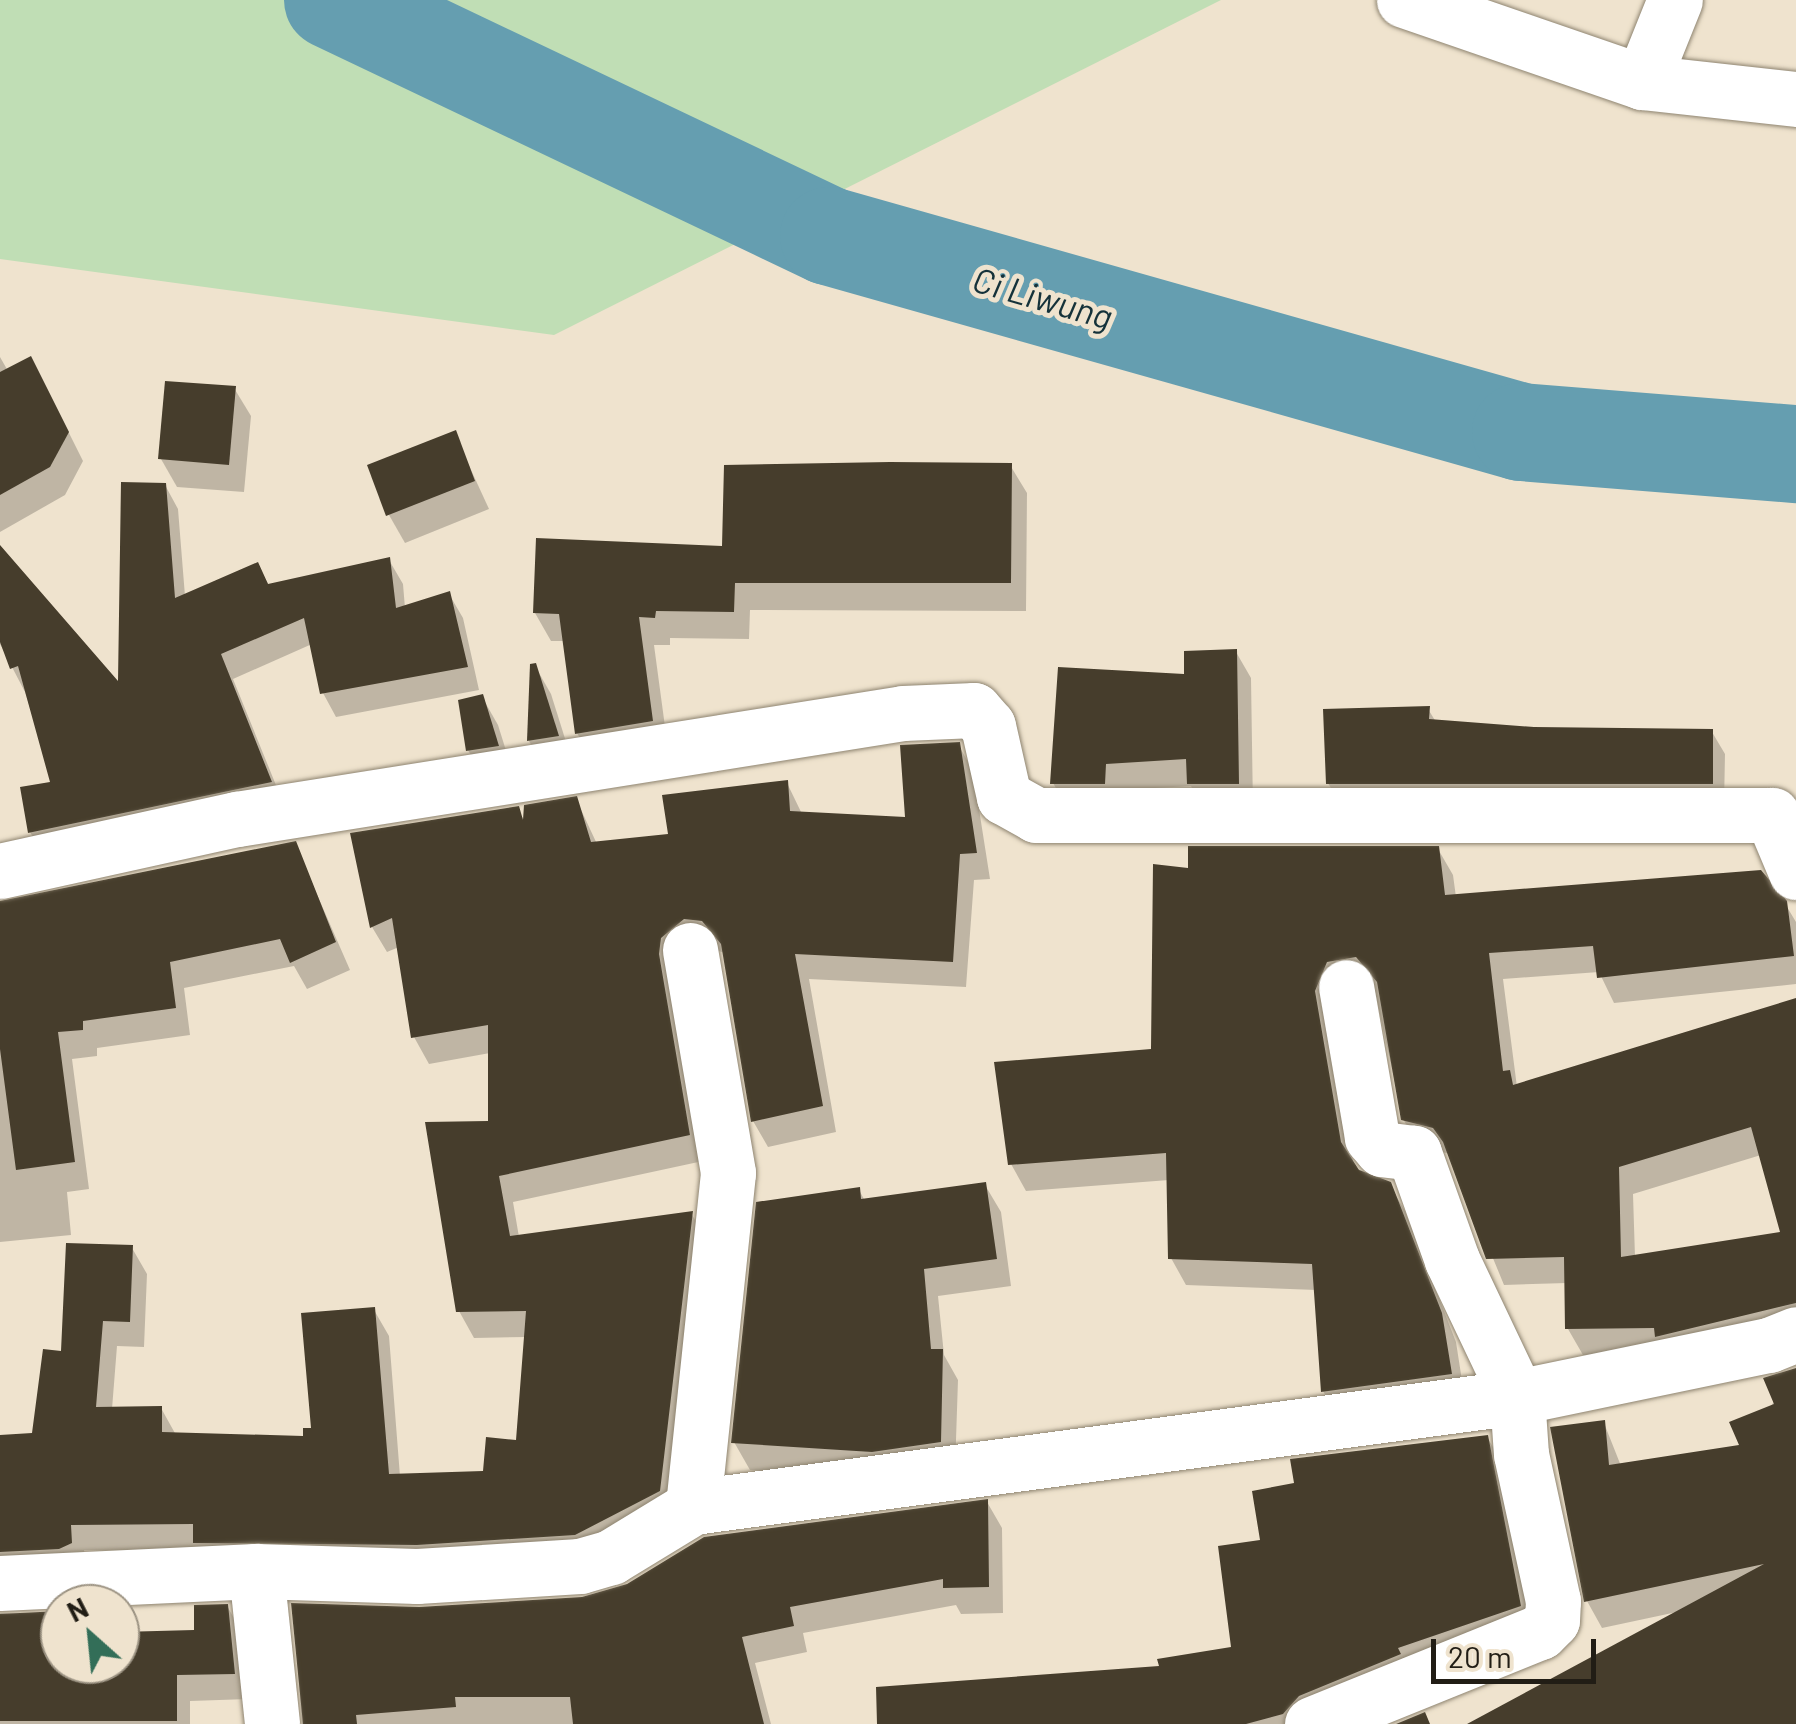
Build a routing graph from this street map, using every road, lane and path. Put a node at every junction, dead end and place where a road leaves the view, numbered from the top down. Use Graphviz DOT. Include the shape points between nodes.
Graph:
graph roads {
  1 [pos="1404,0"];
  2 [pos="1674,0"];
  3 [pos="1642,82"];
  4 [pos="1796,99"];
  5 [pos="0,871"];
  6 [pos="1796,872"];
  7 [pos="690,950"];
  8 [pos="1346,987"];
  9 [pos="1796,1334"];
  10 [pos="1517,1397"];
  11 [pos="693,1507"];
  12 [pos="256,1572"];
  13 [pos="0,1583"];
  14 [pos="272,1724"];
  15 [pos="1312,1724"];
  1 -- 3 [label="street"];
  2 -- 3 [label="street"];
  3 -- 4 [label="street"];
  5 -- 6 [label="street" via="257,816 903,712 974,710 988,726 1004,796 1036,814 1772,815"];
  7 -- 11 [label="street" via="728,1173"];
  8 -- 10 [label="street" via="1372,1137 1382,1149 1414,1154 1452,1260"];
  9 -- 10 [label="street"];
  10 -- 11 [label="street"];
  10 -- 15 [label="street" via="1552,1620 1540,1632"];
  11 -- 12 [label="street" via="611,1557 580,1566 417,1576"];
  12 -- 13 [label="street"];
  12 -- 14 [label="street"];
}
